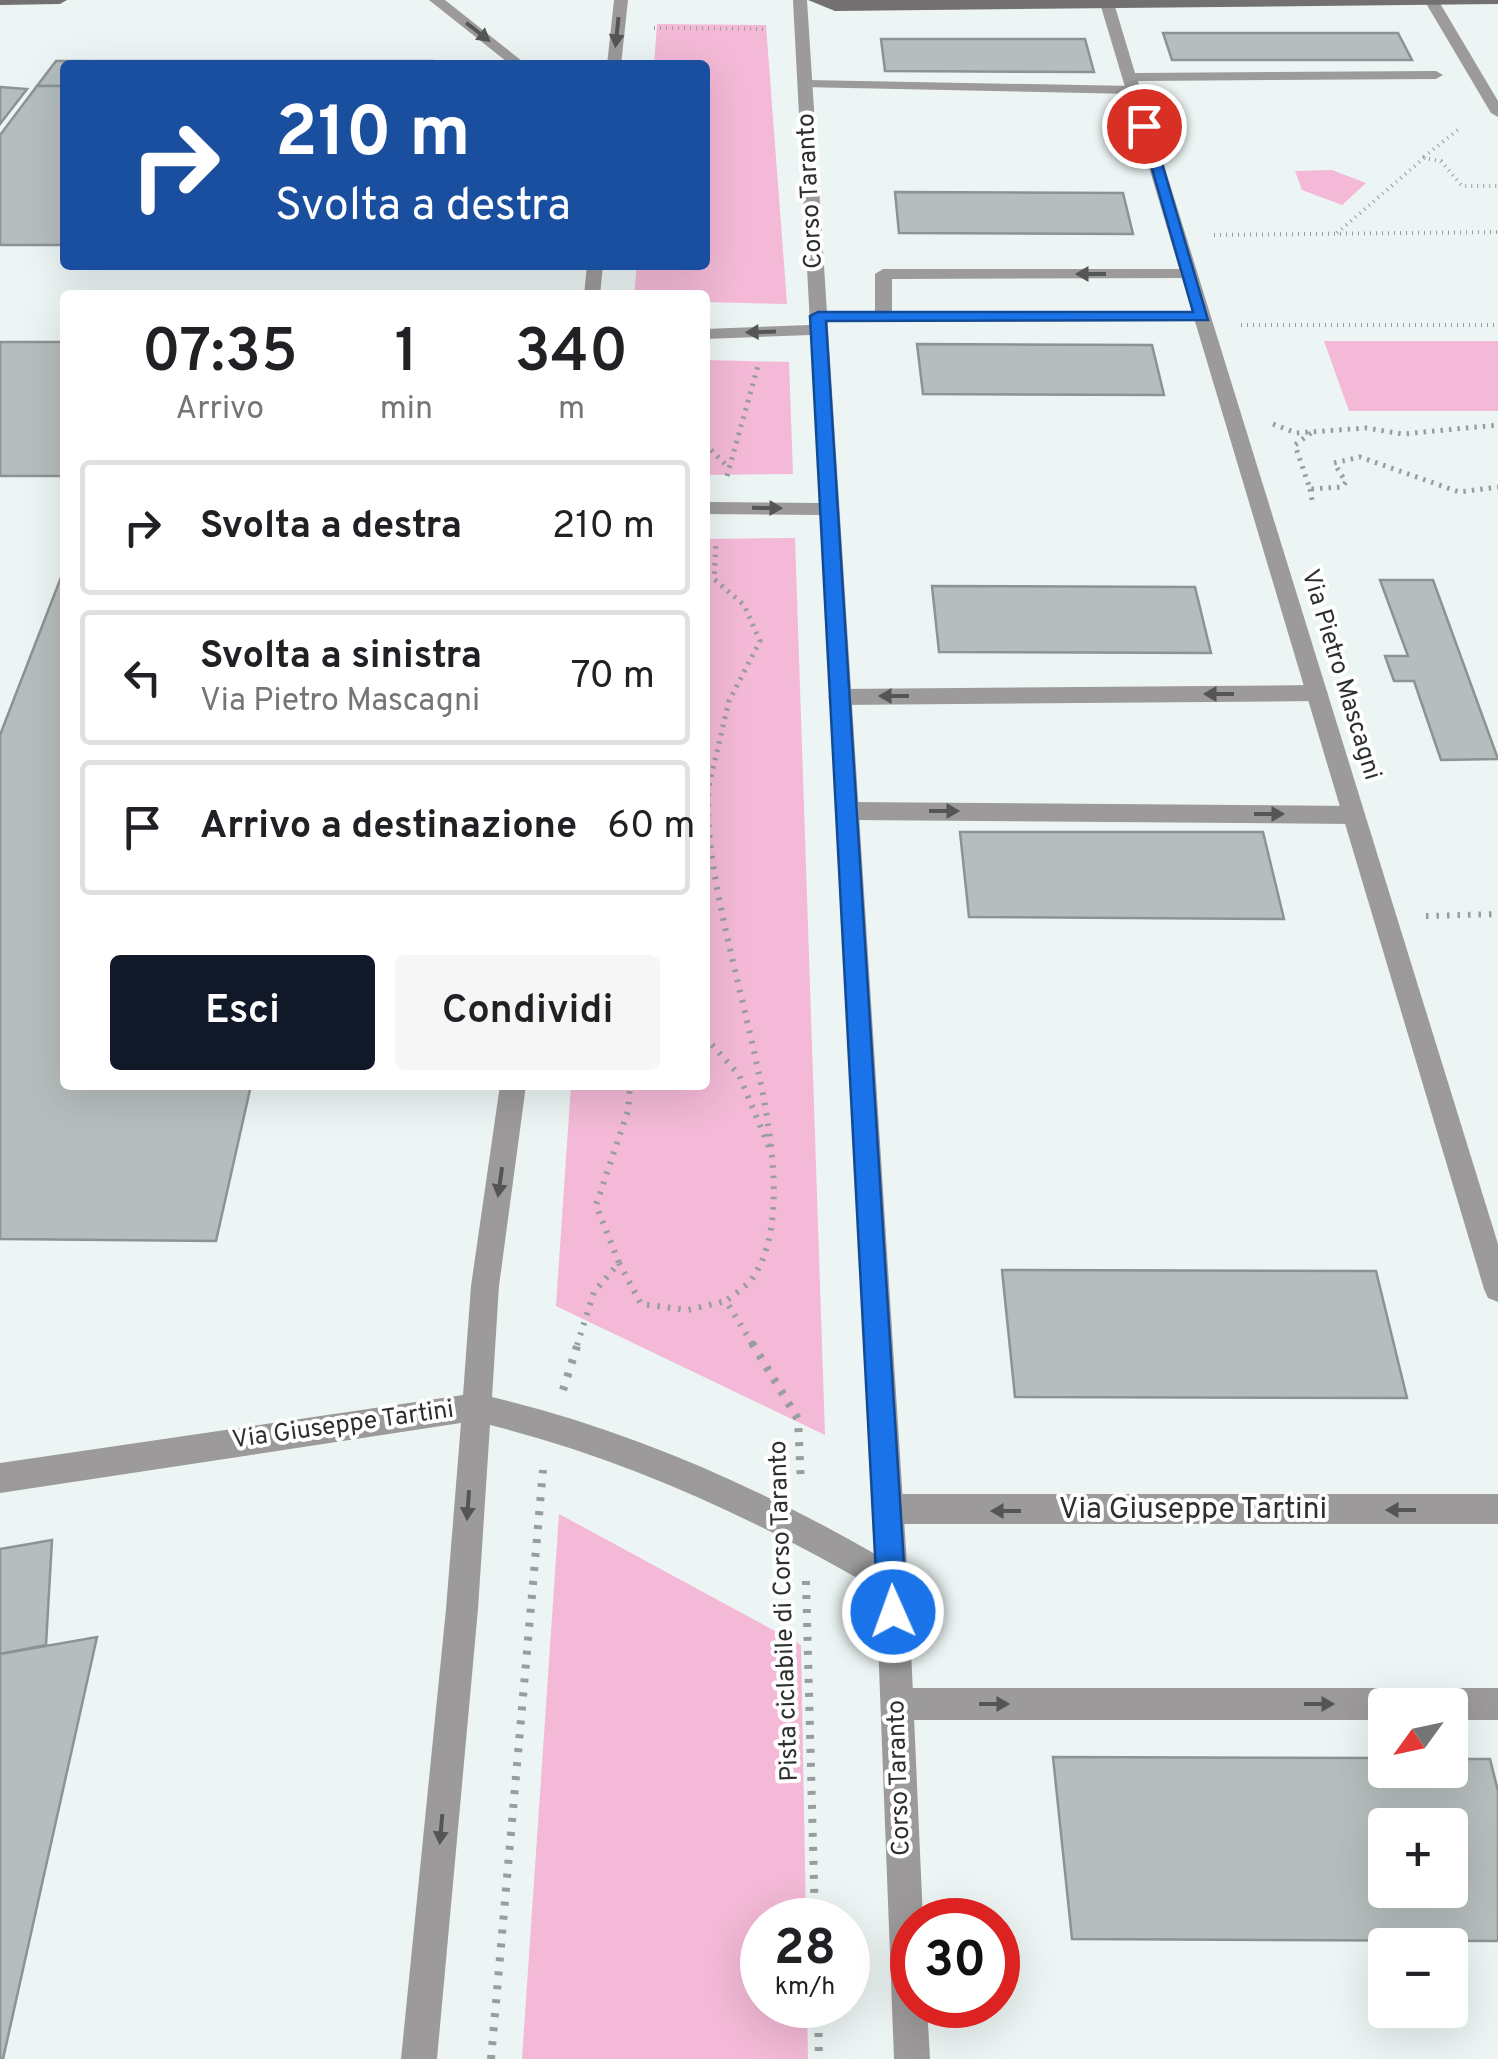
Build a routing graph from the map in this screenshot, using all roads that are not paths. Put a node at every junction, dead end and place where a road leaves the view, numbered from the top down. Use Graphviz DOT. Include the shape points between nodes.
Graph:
graph roads {
  1 [pos="60,0"];
  2 [pos="436,0"];
  3 [pos="620,0"];
  4 [pos="800,0"];
  5 [pos="815,0"];
  6 [pos="1432,0"];
  7 [pos="1498,0"];
  8 [pos="0,1"];
  9 [pos="1106,2"];
  10 [pos="514,60"];
  11 [pos="614,60"];
  12 [pos="1436,75"];
  13 [pos="1131,83"];
  14 [pos="806,84"];
  15 [pos="1498,112"];
  16 [pos="1189,274"];
  17 [pos="884,317"];
  18 [pos="1204,321"];
  19 [pos="818,323"];
  20 [pos="710,334"];
  21 [pos="710,508"];
  22 [pos="829,509"];
  23 [pos="1316,693"];
  24 [pos="839,697"];
  25 [pos="847,810"];
  26 [pos="1354,815"];
  27 [pos="511,1090"];
  28 [pos="1498,1289"];
  29 [pos="475,1407"];
  30 [pos="0,1478"];
  31 [pos="888,1509"];
  32 [pos="1498,1509"];
  33 [pos="892,1580"];
  34 [pos="897,1704"];
  35 [pos="1498,1704"];
  36 [pos="420,2059"];
  37 [pos="912,2059"];
  1 -- 8 [label="street"];
  2 -- 10 [label="street, one-way"];
  3 -- 11 [label="street, one-way"];
  4 -- 14 [label="street, Corso Taranto"];
  5 -- 9 [label="street" via="835,7"];
  6 -- 7 [label="street"];
  6 -- 9 [label="street"];
  6 -- 15 [label="street"];
  9 -- 13 [label="street, Via Pietro Mascagni"];
  12 -- 13 [label="street"];
  13 -- 14 [label="street"];
  13 -- 16 [label="street, Via Pietro Mascagni"];
  14 -- 19 [label="street, Corso Taranto"];
  16 -- 17 [label="street, one-way" via="883,274"];
  16 -- 18 [label="street, Via Pietro Mascagni"];
  17 -- 18 [label="street"];
  17 -- 19 [label="street"];
  18 -- 23 [label="street, Via Pietro Mascagni"];
  19 -- 20 [label="street, one-way"];
  19 -- 22 [label="street, Corso Taranto"];
  21 -- 22 [label="street, one-way"];
  22 -- 24 [label="street, Corso Taranto"];
  23 -- 24 [label="street, one-way"];
  23 -- 26 [label="street, Via Pietro Mascagni"];
  24 -- 25 [label="street, Corso Taranto"];
  25 -- 26 [label="street, one-way"];
  25 -- 31 [label="street, Corso Taranto"];
  26 -- 28 [label="street, Via Pietro Mascagni"];
  27 -- 29 [label="street, one-way"];
  29 -- 30 [label="street, Via Giuseppe Tartini"];
  29 -- 33 [label="street, Via Giuseppe Tartini" via="552,1424 804,1529"];
  29 -- 36 [label="street, one-way"];
  32 -- 31 [label="street, Via Giuseppe Tartini, one-way"];
  31 -- 33 [label="street, Corso Taranto"];
  33 -- 34 [label="street, Corso Taranto"];
  34 -- 35 [label="street, one-way"];
  34 -- 37 [label="street, Corso Taranto"];
}
